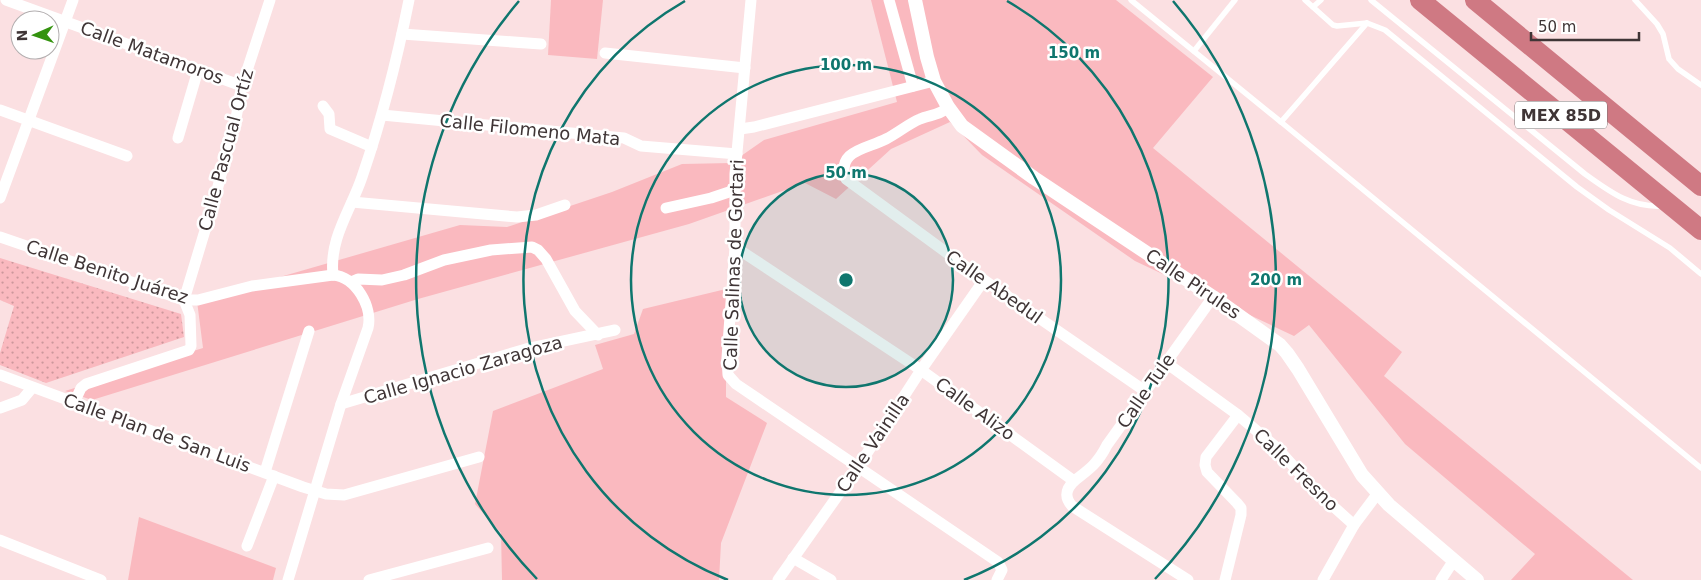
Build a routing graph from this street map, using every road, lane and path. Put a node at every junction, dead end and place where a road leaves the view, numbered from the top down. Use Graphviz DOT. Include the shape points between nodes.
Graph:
graph roads {
  1 [pos="6,0"];
  2 [pos="73,0"];
  3 [pos="270,0"];
  4 [pos="410,0"];
  5 [pos="750,0"];
  6 [pos="889,0"];
  7 [pos="915,0"];
  8 [pos="1131,0"];
  9 [pos="1235,0"];
  10 [pos="1305,0"];
  11 [pos="1321,0"];
  12 [pos="1371,0"];
  13 [pos="1420,0"];
  14 [pos="1475,0"];
  15 [pos="1635,0"];
  16 [pos="1314,7"];
  17 [pos="64,21"];
  18 [pos="1367,23"];
  19 [pos="402,34"];
  20 [pos="542,44"];
  21 [pos="1194,51"];
  22 [pos="605,53"];
  23 [pos="746,68"];
  24 [pos="198,70"];
  25 [pos="934,81"];
  26 [pos="242,86"];
  27 [pos="913,86"];
  28 [pos="1701,86"];
  29 [pos="323,106"];
  30 [pos="948,107"];
  31 [pos="0,110"];
  32 [pos="382,115"];
  33 [pos="30,120"];
  34 [pos="1281,122"];
  35 [pos="740,129"];
  36 [pos="178,138"];
  37 [pos="372,147"];
  38 [pos="737,154"];
  39 [pos="127,156"];
  40 [pos="1701,186"];
  41 [pos="734,190"];
  42 [pos="0,198"];
  43 [pos="352,202"];
  44 [pos="565,205"];
  45 [pos="1671,205"];
  46 [pos="666,208"];
  47 [pos="1701,230"];
  48 [pos="0,237"];
  49 [pos="735,247"];
  50 [pos="333,274"];
  51 [pos="1701,274"];
  52 [pos="984,280"];
  53 [pos="351,282"];
  54 [pos="1213,297"];
  55 [pos="184,300"];
  56 [pos="615,330"];
  57 [pos="308,331"];
  58 [pos="598,334"];
  59 [pos="1166,362"];
  60 [pos="921,370"];
  61 [pos="0,375"];
  62 [pos="32,388"];
  63 [pos="1145,391"];
  64 [pos="74,403"];
  65 [pos="341,404"];
  66 [pos="0,408"];
  67 [pos="1238,415"];
  68 [pos="478,457"];
  69 [pos="858,467"];
  70 [pos="1701,468"];
  71 [pos="270,474"];
  72 [pos="1074,481"];
  73 [pos="314,491"];
  74 [pos="1378,493"];
  75 [pos="1354,525"];
  76 [pos="0,540"];
  77 [pos="247,546"];
  78 [pos="488,548"];
  79 [pos="793,558"];
  80 [pos="1454,560"];
  81 [pos="101,580"];
  82 [pos="288,580"];
  83 [pos="369,580"];
  84 [pos="778,580"];
  85 [pos="831,580"];
  86 [pos="997,580"];
  87 [pos="1188,580"];
  88 [pos="1225,580"];
  89 [pos="1323,580"];
  90 [pos="1441,580"];
  91 [pos="1477,580"];
  1 -- 17 [label="street, Calle Matamoros"];
  2 -- 17 [label="street"];
  3 -- 26 [label="street, Calle Pascual Ortíz"];
  4 -- 19 [label="street"];
  5 -- 23 [label="street, Calle Salinas de Gortari"];
  6 -- 27 [label="street"];
  7 -- 25 [label="street, Calle Pirules"];
  8 -- 21 [label="lane"];
  9 -- 21 [label="lane"];
  10 -- 16 [label="lane"];
  11 -- 16 [label="lane"];
  12 -- 45 [label="lane" via="1604,187 1631,202 1649,206"];
  13 -- 45 [label="highway, MEX 85D"];
  14 -- 40 [label="highway, MEX 85D"];
  15 -- 28 [label="lane" via="1657,24 1669,59"];
  16 -- 18 [label="lane" via="1338,26"];
  17 -- 24 [label="street, Calle Matamoros"];
  17 -- 33 [label="street"];
  18 -- 34 [label="lane"];
  18 -- 51 [label="lane" via="1385,30 1577,187 1670,248"];
  19 -- 20 [label="street"];
  19 -- 32 [label="street"];
  21 -- 34 [label="lane"];
  22 -- 23 [label="street"];
  23 -- 35 [label="street, Calle Salinas de Gortari"];
  24 -- 26 [label="street, Calle Matamoros"];
  24 -- 36 [label="street"];
  25 -- 27 [label="street"];
  25 -- 30 [label="street, Calle Pirules"];
  26 -- 55 [label="street, Calle Pascual Ortíz" via="236,118"];
  27 -- 35 [label="street"];
  29 -- 37 [label="street" via="329,114 330,129"];
  30 -- 52 [label="street, Calle Abedul" via="860,149 846,160 842,169 846,179"];
  30 -- 54 [label="street, Calle Pirules" via="972,134 1002,156"];
  31 -- 33 [label="street"];
  32 -- 37 [label="street"];
  32 -- 38 [label="street, Calle Filomeno Mata" via="624,138 641,146"];
  33 -- 39 [label="street"];
  33 -- 42 [label="street"];
  34 -- 70 [label="lane"];
  35 -- 38 [label="street, Calle Salinas de Gortari"];
  37 -- 43 [label="street"];
  38 -- 41 [label="street, Calle Salinas de Gortari"];
  41 -- 46 [label="street"];
  41 -- 49 [label="street, Calle Salinas de Gortari"];
  43 -- 44 [label="street" via="517,217 536,215"];
  43 -- 50 [label="street" via="337,234 332,258"];
  45 -- 47 [label="highway, MEX 85D"];
  48 -- 55 [label="street, Calle Benito Juárez"];
  49 -- 60 [label="street, Calle Alizo"];
  49 -- 69 [label="street, Calle Salinas de Gortari" via="728,375 736,384"];
  50 -- 53 [label="street"];
  50 -- 55 [label="street, Calle Benito Juárez" via="260,284 211,297"];
  52 -- 60 [label="street, Calle Vainilla"];
  52 -- 63 [label="street, Calle Abedul"];
  53 -- 58 [label="street" via="404,276 444,260 491,250 528,247 538,250 546,259 575,310"];
  53 -- 65 [label="street" via="360,294 370,320"];
  54 -- 59 [label="street, Calle Tule"];
  54 -- 74 [label="street, Calle Pirules" via="1287,353 1352,461"];
  55 -- 64 [label="street" via="190,315 190,350 86,384"];
  56 -- 58 [label="street, Calle Ignacio Zaragoza"];
  57 -- 71 [label="street"];
  58 -- 65 [label="street, Calle Ignacio Zaragoza" via="526,349"];
  59 -- 63 [label="street, Calle Tule"];
  59 -- 67 [label="street, Calle Fresno"];
  60 -- 69 [label="street, Calle Vainilla"];
  60 -- 72 [label="street, Calle Alizo"];
  61 -- 62 [label="street, Calle Plan de San Luis"];
  62 -- 64 [label="street, Calle Plan de San Luis"];
  62 -- 66 [label="street" via="22,400"];
  63 -- 72 [label="street, Calle Tule" via="1101,457"];
  64 -- 71 [label="street, Calle Plan de San Luis"];
  65 -- 73 [label="street"];
  67 -- 75 [label="street, Calle Fresno" via="1277,448 1314,489"];
  67 -- 88 [label="street, Calle Fresno" via="1206,456 1204,465 1240,508"];
  68 -- 73 [label="street, Calle Plan de San Luis" via="344,494"];
  69 -- 79 [label="street, Calle Vainilla"];
  69 -- 86 [label="street, Calle Salinas de Gortari" via="998,562 1002,568"];
  71 -- 73 [label="street, Calle Plan de San Luis"];
  71 -- 77 [label="street"];
  72 -- 87 [label="street" via="1066,492 1072,506"];
  73 -- 82 [label="street"];
  74 -- 75 [label="street"];
  74 -- 80 [label="street, Calle Pirules"];
  75 -- 89 [label="street"];
  76 -- 81 [label="street"];
  78 -- 83 [label="street"];
  79 -- 84 [label="street, Calle Vainilla"];
  79 -- 85 [label="street"];
  80 -- 90 [label="street"];
  80 -- 91 [label="street, Calle Pirules"];
}
